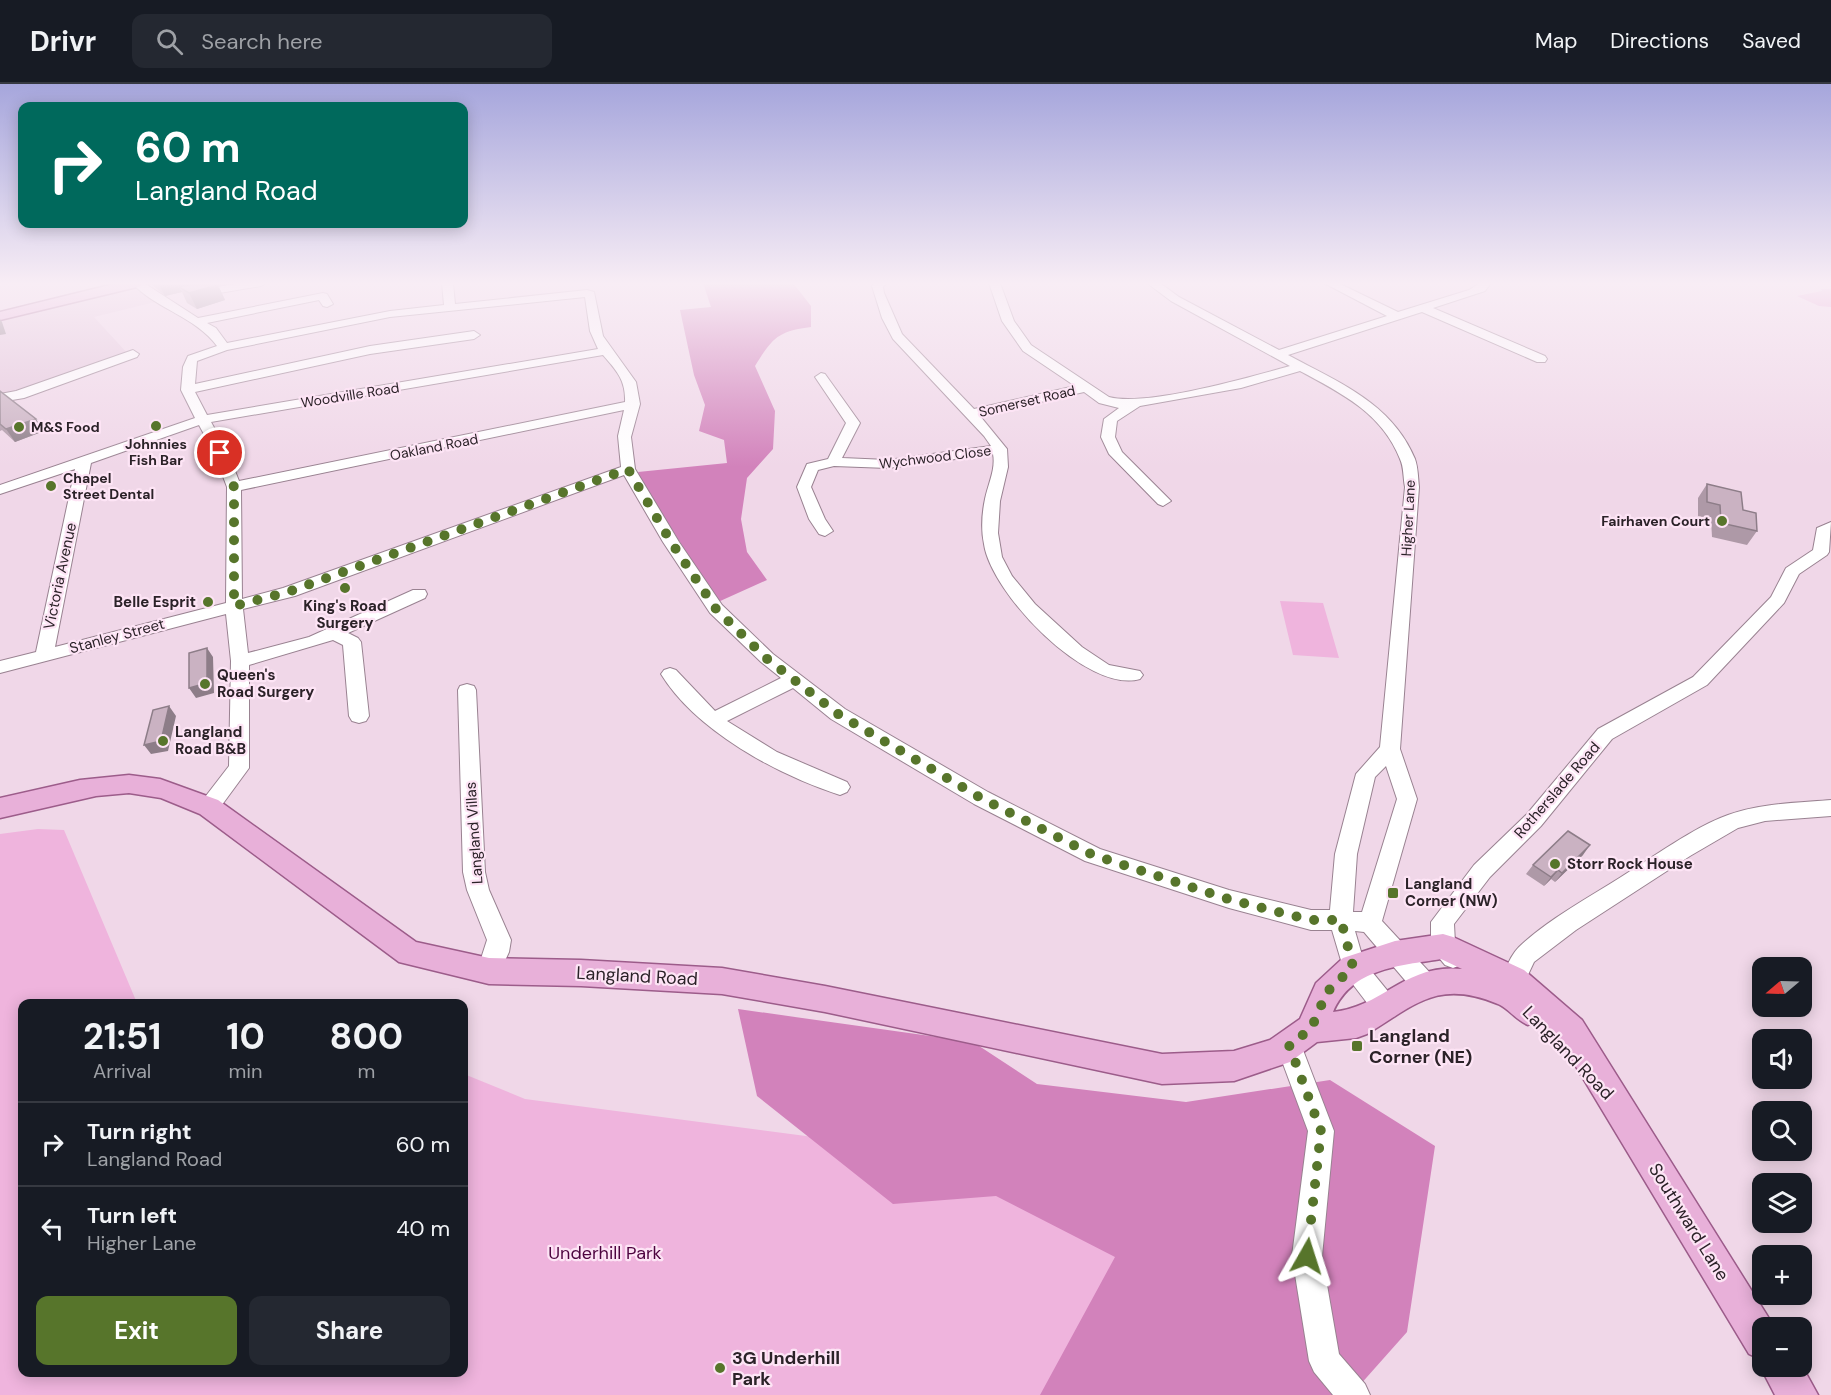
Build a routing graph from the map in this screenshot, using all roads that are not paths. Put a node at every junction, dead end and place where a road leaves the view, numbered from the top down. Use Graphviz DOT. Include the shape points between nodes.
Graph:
graph roads {
  1 [pos="222,344"];
  2 [pos="235,344"];
  3 [pos="387,344"];
  4 [pos="601,344"];
  5 [pos="905,344"];
  6 [pos="1025,344"];
  7 [pos="1260,344"];
  8 [pos="1309,344"];
  9 [pos="1487,344"];
  10 [pos="1507,344"];
  11 [pos="1482,346"];
  12 [pos="224,347"];
  13 [pos="605,351"];
  14 [pos="133,354"];
  15 [pos="1278,354"];
  16 [pos="1541,359"];
  17 [pos="1300,367"];
  18 [pos="821,376"];
  19 [pos="187,390"];
  20 [pos="1089,391"];
  21 [pos="0,398"];
  22 [pos="633,404"];
  23 [pos="1135,404"];
  24 [pos="970,414"];
  25 [pos="1111,419"];
  26 [pos="201,420"];
  27 [pos="1000,449"];
  28 [pos="84,462"];
  29 [pos="834,462"];
  30 [pos="628,469"];
  31 [pos="234,487"];
  32 [pos="0,490"];
  33 [pos="1163,501"];
  34 [pos="801,524"];
  35 [pos="1831,527"];
  36 [pos="419,594"];
  37 [pos="234,606"];
  38 [pos="333,633"];
  39 [pos="44,655"];
  40 [pos="240,661"];
  41 [pos="0,667"];
  42 [pos="670,674"];
  43 [pos="1134,675"];
  44 [pos="793,680"];
  45 [pos="467,690"];
  46 [pos="358,716"];
  47 [pos="712,720"];
  48 [pos="1390,748"];
  49 [pos="840,788"];
  50 [pos="209,807"];
  51 [pos="0,808"];
  52 [pos="1831,808"];
  53 [pos="1341,920"];
  54 [pos="1370,923"];
  55 [pos="1443,946"];
  56 [pos="1395,954"];
  57 [pos="1353,967"];
  58 [pos="489,971"];
  59 [pos="1474,983"];
  60 [pos="1424,984"];
  61 [pos="1513,987"];
  62 [pos="1386,1008"];
  63 [pos="1300,1037"];
  64 [pos="1616,1104"];
  65 [pos="1752,1325"];
  66 [pos="1786,1377"];
  67 [pos="1354,1395"];
  68 [pos="1798,1395"];
  1 -- 12 [label="street"];
  2 -- 12 [label="street"];
  3 -- 19 [label="street"];
  4 -- 13 [label="street"];
  5 -- 24 [label="street, Somerset Road"];
  6 -- 20 [label="street"];
  7 -- 15 [label="street, Higher Lane"];
  8 -- 15 [label="street"];
  9 -- 11 [label="street"];
  10 -- 16 [label="street"];
  12 -- 19 [label="street" via="192,359"];
  13 -- 22 [label="street" via="623,369 633,389"];
  13 -- 26 [label="street, Woodville Road"];
  14 -- 21 [label="street" via="19,395"];
  15 -- 17 [label="street, Higher Lane"];
  17 -- 23 [label="street" via="1249,382"];
  17 -- 48 [label="street, Higher Lane" via="1337,386 1383,418 1408,460 1412,487"];
  18 -- 29 [label="street" via="853,423"];
  19 -- 26 [label="street"];
  20 -- 23 [label="street" via="1119,404"];
  20 -- 24 [label="street, Somerset Road"];
  20 -- 25 [label="street"];
  22 -- 30 [label="street" via="625,438"];
  22 -- 31 [label="street, Oakland Road"];
  23 -- 25 [label="street"];
  24 -- 27 [label="street, Somerset Road"];
  25 -- 33 [label="street" via="1108,437 1116,454"];
  26 -- 28 [label="street, Woodville Road"];
  26 -- 31 [label="street"];
  27 -- 29 [label="street, Wychwood Close" via="888,464"];
  27 -- 43 [label="street" via="1002,468 990,521 992,551 998,567 1027,606 1080,655 1105,670"];
  28 -- 32 [label="street, Woodville Road"];
  28 -- 39 [label="street, Victoria Avenue"];
  29 -- 34 [label="street, Wychwood Close" via="812,467 804,487 821,525"];
  30 -- 37 [label="street, Stanley Street" via="288,592"];
  30 -- 44 [label="street" via="716,609"];
  31 -- 37 [label="street"];
  35 -- 55 [label="street, Rotherslade Road" via="1823,531 1821,552 1792,571 1778,599 1700,681 1605,734 1534,820 1482,871 1442,922"];
  36 -- 38 [label="street"];
  37 -- 39 [label="street, Stanley Street"];
  37 -- 40 [label="street"];
  38 -- 40 [label="street"];
  38 -- 46 [label="street" via="352,642"];
  39 -- 41 [label="street, Stanley Street"];
  40 -- 50 [label="street" via="239,768"];
  42 -- 47 [label="street"];
  44 -- 47 [label="street"];
  44 -- 53 [label="street" via="838,714 919,762 1093,855 1228,899 1311,920"];
  45 -- 58 [label="street, Langland Villas" via="474,872 499,940"];
  47 -- 49 [label="street" via="770,757"];
  48 -- 53 [label="street" via="1366,774 1346,854"];
  48 -- 54 [label="street, Higher Lane" via="1407,800"];
  50 -- 51 [label="main road, Langland Road" via="174,793 130,784 93,787"];
  50 -- 58 [label="main road, Langland Road" via="409,953"];
  52 -- 61 [label="street" via="1765,813 1732,822 1682,850 1568,923 1526,955"];
  53 -- 54 [label="street"];
  53 -- 57 [label="street"];
  54 -- 56 [label="street"];
  55 -- 56 [label="main road"];
  55 -- 59 [label="street"];
  55 -- 61 [label="main road, Langland Road"];
  56 -- 57 [label="main road"];
  56 -- 60 [label="street"];
  57 -- 62 [label="street"];
  57 -- 63 [label="main road" via="1327,992"];
  58 -- 63 [label="main road, Langland Road" via="722,981 1162,1070 1234,1066 1279,1052"];
  59 -- 60 [label="main road, Langland Road" via="1446,980"];
  59 -- 61 [label="main road, Langland Road"];
  60 -- 62 [label="main road, Langland Road"];
  61 -- 64 [label="main road, Langland Road"];
  62 -- 63 [label="main road, Langland Road" via="1356,1024"];
  63 -- 67 [label="street" via="1321,1131 1307,1256 1325,1361"];
  64 -- 65 [label="main road, Southward Lane"];
  66 -- 68 [label="main road"];
}
